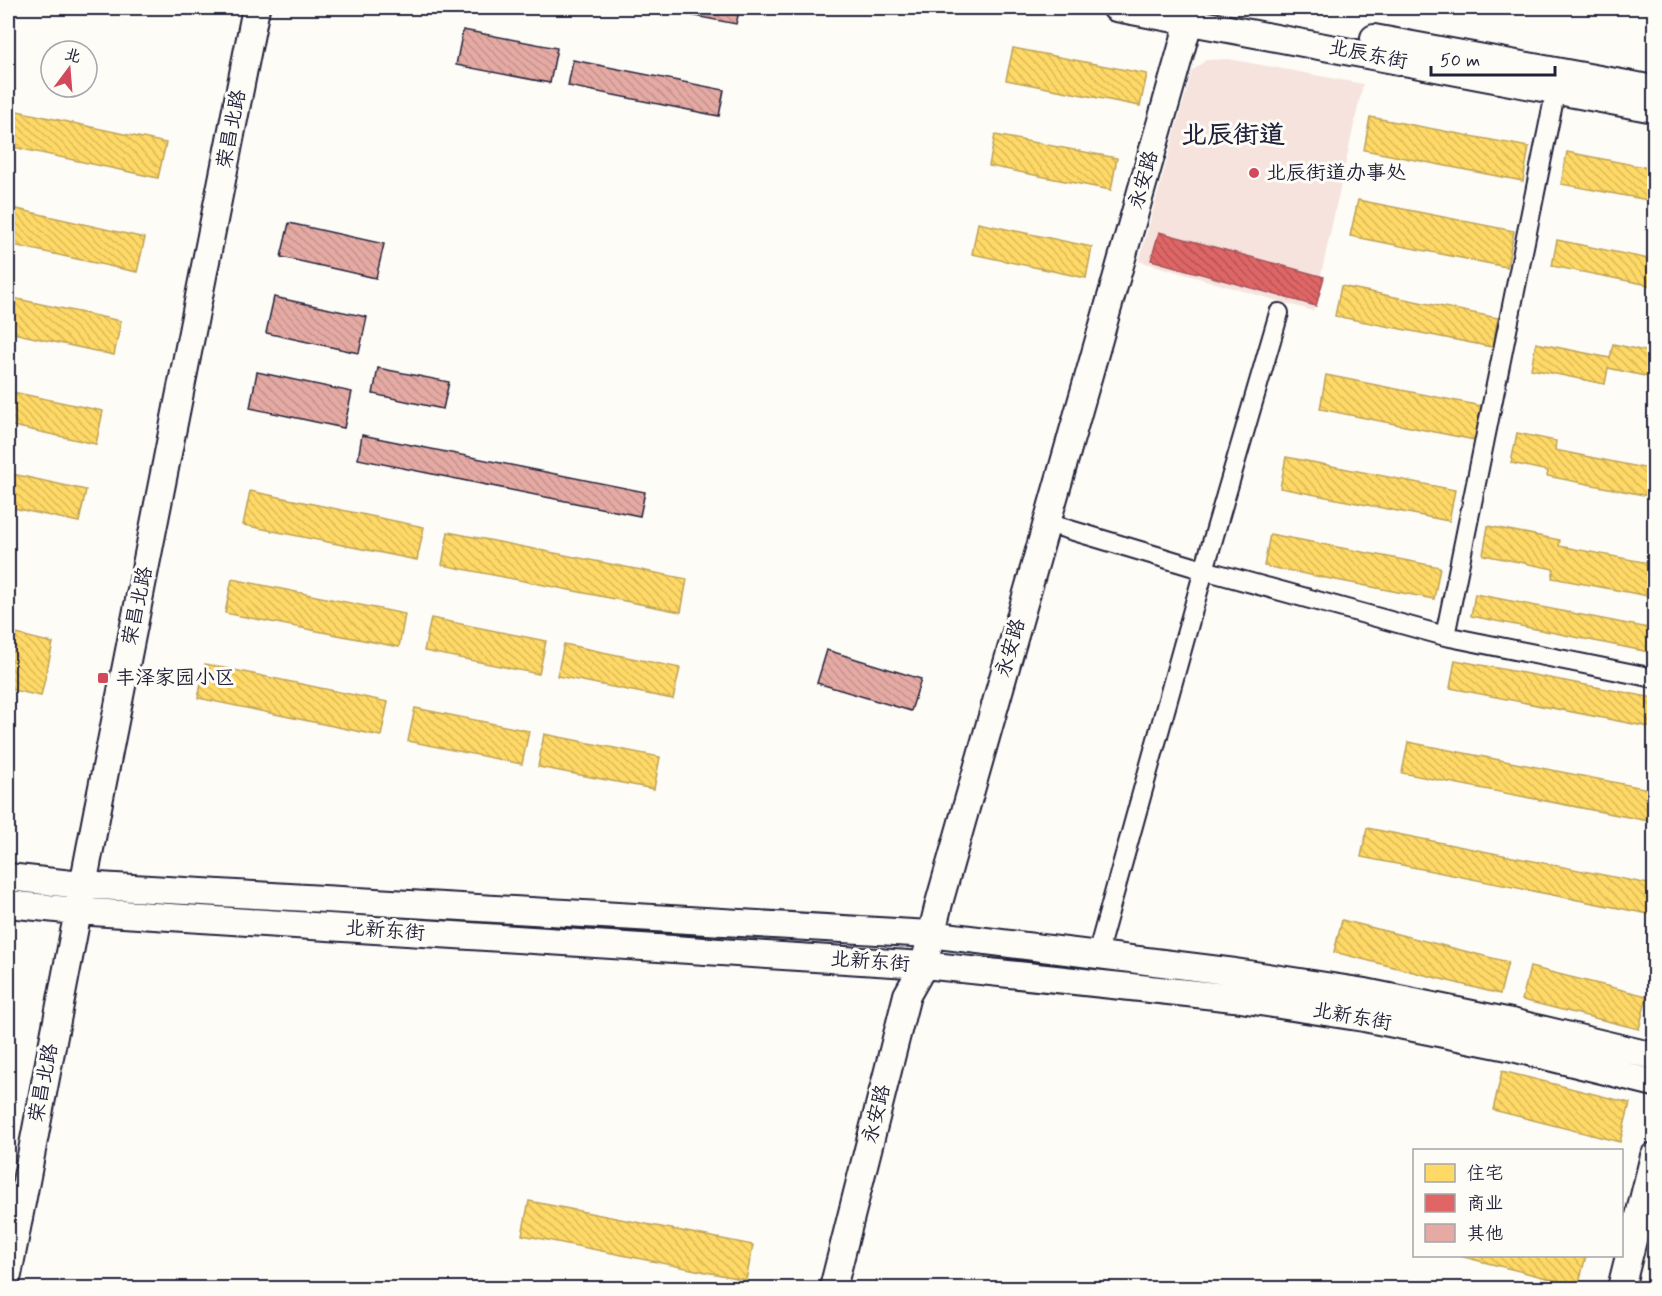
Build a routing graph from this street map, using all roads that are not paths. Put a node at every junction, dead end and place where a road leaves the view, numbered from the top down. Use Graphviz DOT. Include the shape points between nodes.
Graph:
graph roads {
  1 [pos="256,8"];
  2 [pos="1116,8"];
  3 [pos="1196,12"];
  4 [pos="1559,72"];
  5 [pos="1654,89"];
  6 [pos="1654,109"];
  7 [pos="1279,313"];
  8 [pos="1047,523"];
  9 [pos="1204,570"];
  10 [pos="1445,636"];
  11 [pos="1654,678"];
  12 [pos="8,877"];
  13 [pos="81,885"];
  14 [pos="8,904"];
  15 [pos="469,908"];
  16 [pos="76,911"];
  17 [pos="930,934"];
  18 [pos="467,936"];
  19 [pos="1097,955"];
  20 [pos="924,965"];
  21 [pos="1654,1056"];
  22 [pos="1654,1083"];
  23 [pos="1654,1156"];
  24 [pos="8,1275"];
  25 [pos="833,1288"];
  26 [pos="1621,1288"];
  1 -- 13 [label="main road, 荣昌北路"];
  2 -- 3 [label="main road, 北辰东街"];
  3 -- 4 [label="main road, 北辰东街"];
  3 -- 6 [label="main road, 北辰东街"];
  3 -- 8 [label="main road, 永安路"];
  4 -- 5 [label="main road, 北辰东街"];
  4 -- 10 [label="street"];
  7 -- 9 [label="street"];
  8 -- 9 [label="street"];
  8 -- 17 [label="main road, 永安路"];
  9 -- 10 [label="street"];
  9 -- 19 [label="street"];
  10 -- 11 [label="street"];
  12 -- 13 [label="main road, 北新东街"];
  13 -- 15 [label="main road, 北新东街"];
  13 -- 16 [label="main road, 荣昌北路"];
  14 -- 16 [label="main road, 北新东街"];
  15 -- 17 [label="main road, 北新东街"];
  15 -- 18 [label="main road"];
  16 -- 18 [label="main road, 北新东街"];
  16 -- 24 [label="main road, 荣昌北路"];
  17 -- 19 [label="main road, 北新东街"];
  17 -- 20 [label="main road, 永安路"];
  18 -- 20 [label="main road, 北新东街"];
  19 -- 21 [label="main road, 北新东街" via="1365,992"];
  20 -- 22 [label="main road, 北新东街" via="1234,998 1353,1017 1508,1047"];
  20 -- 25 [label="main road, 永安路" via="907,995"];
  23 -- 26 [label="main road"];
}
